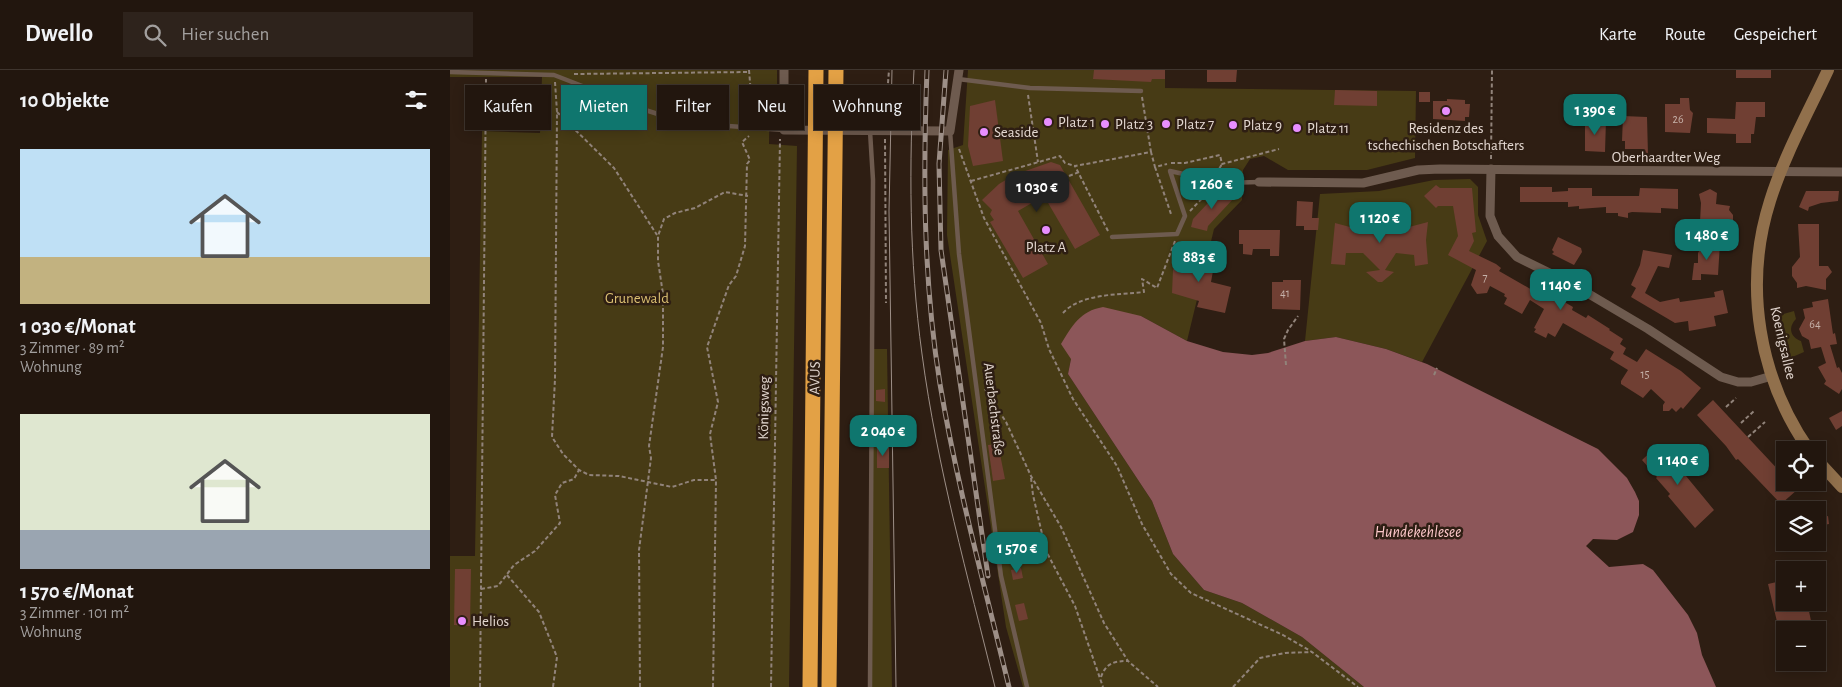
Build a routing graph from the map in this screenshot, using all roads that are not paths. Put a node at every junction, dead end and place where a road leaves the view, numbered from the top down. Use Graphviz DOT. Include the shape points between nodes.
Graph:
graph roads {
  1 [pos="784,70"];
  2 [pos="816,70"];
  3 [pos="836,70"];
  4 [pos="1828,70"];
  5 [pos="450,72"];
  6 [pos="958,75"];
  7 [pos="784,85"];
  8 [pos="1141,91"];
  9 [pos="739,127"];
  10 [pos="784,130"];
  11 [pos="870,131"];
  12 [pos="951,134"];
  13 [pos="1491,165"];
  14 [pos="1781,171"];
  15 [pos="1842,172"];
  16 [pos="1259,182"];
  17 [pos="1112,237"];
  18 [pos="1772,376"];
  19 [pos="1803,441"];
  20 [pos="1826,470"];
  21 [pos="1842,487"];
  22 [pos="810,687"];
  23 [pos="829,687"];
  24 [pos="870,687"];
  25 [pos="1027,687"];
  1 -- 7 [label="street"];
  2 -- 22 [label="highway, AVUS"];
  3 -- 23 [label="highway, AVUS"];
  4 -- 14 [label="main road, Koenigsallee"];
  5 -- 9 [label="lane" via="554,74 686,123"];
  6 -- 8 [label="lane" via="1027,88"];
  6 -- 12 [label="street, Auerbachstraße"];
  10 -- 11 [label="street"];
  11 -- 12 [label="street"];
  11 -- 24 [label="lane" via="873,180"];
  12 -- 25 [label="lane, Auerbachstraße" via="959,254 1001,576"];
  13 -- 14 [label="street, Oberhaardter Weg"];
  13 -- 16 [label="street, Oberhaardter Weg" via="1418,170 1363,183"];
  13 -- 18 [label="street" via="1490,216 1498,236 1517,257 1572,284 1721,376 1738,382"];
  14 -- 15 [label="street, Oberhaardter Weg"];
  14 -- 18 [label="main road, Koenigsallee" via="1766,214 1757,265 1756,300"];
  16 -- 17 [label="lane" via="1215,181 1170,171 1185,216 1177,234"];
  18 -- 19 [label="main road, Koenigsallee" via="1790,420"];
  20 -- 21 [label="main road"];
}
